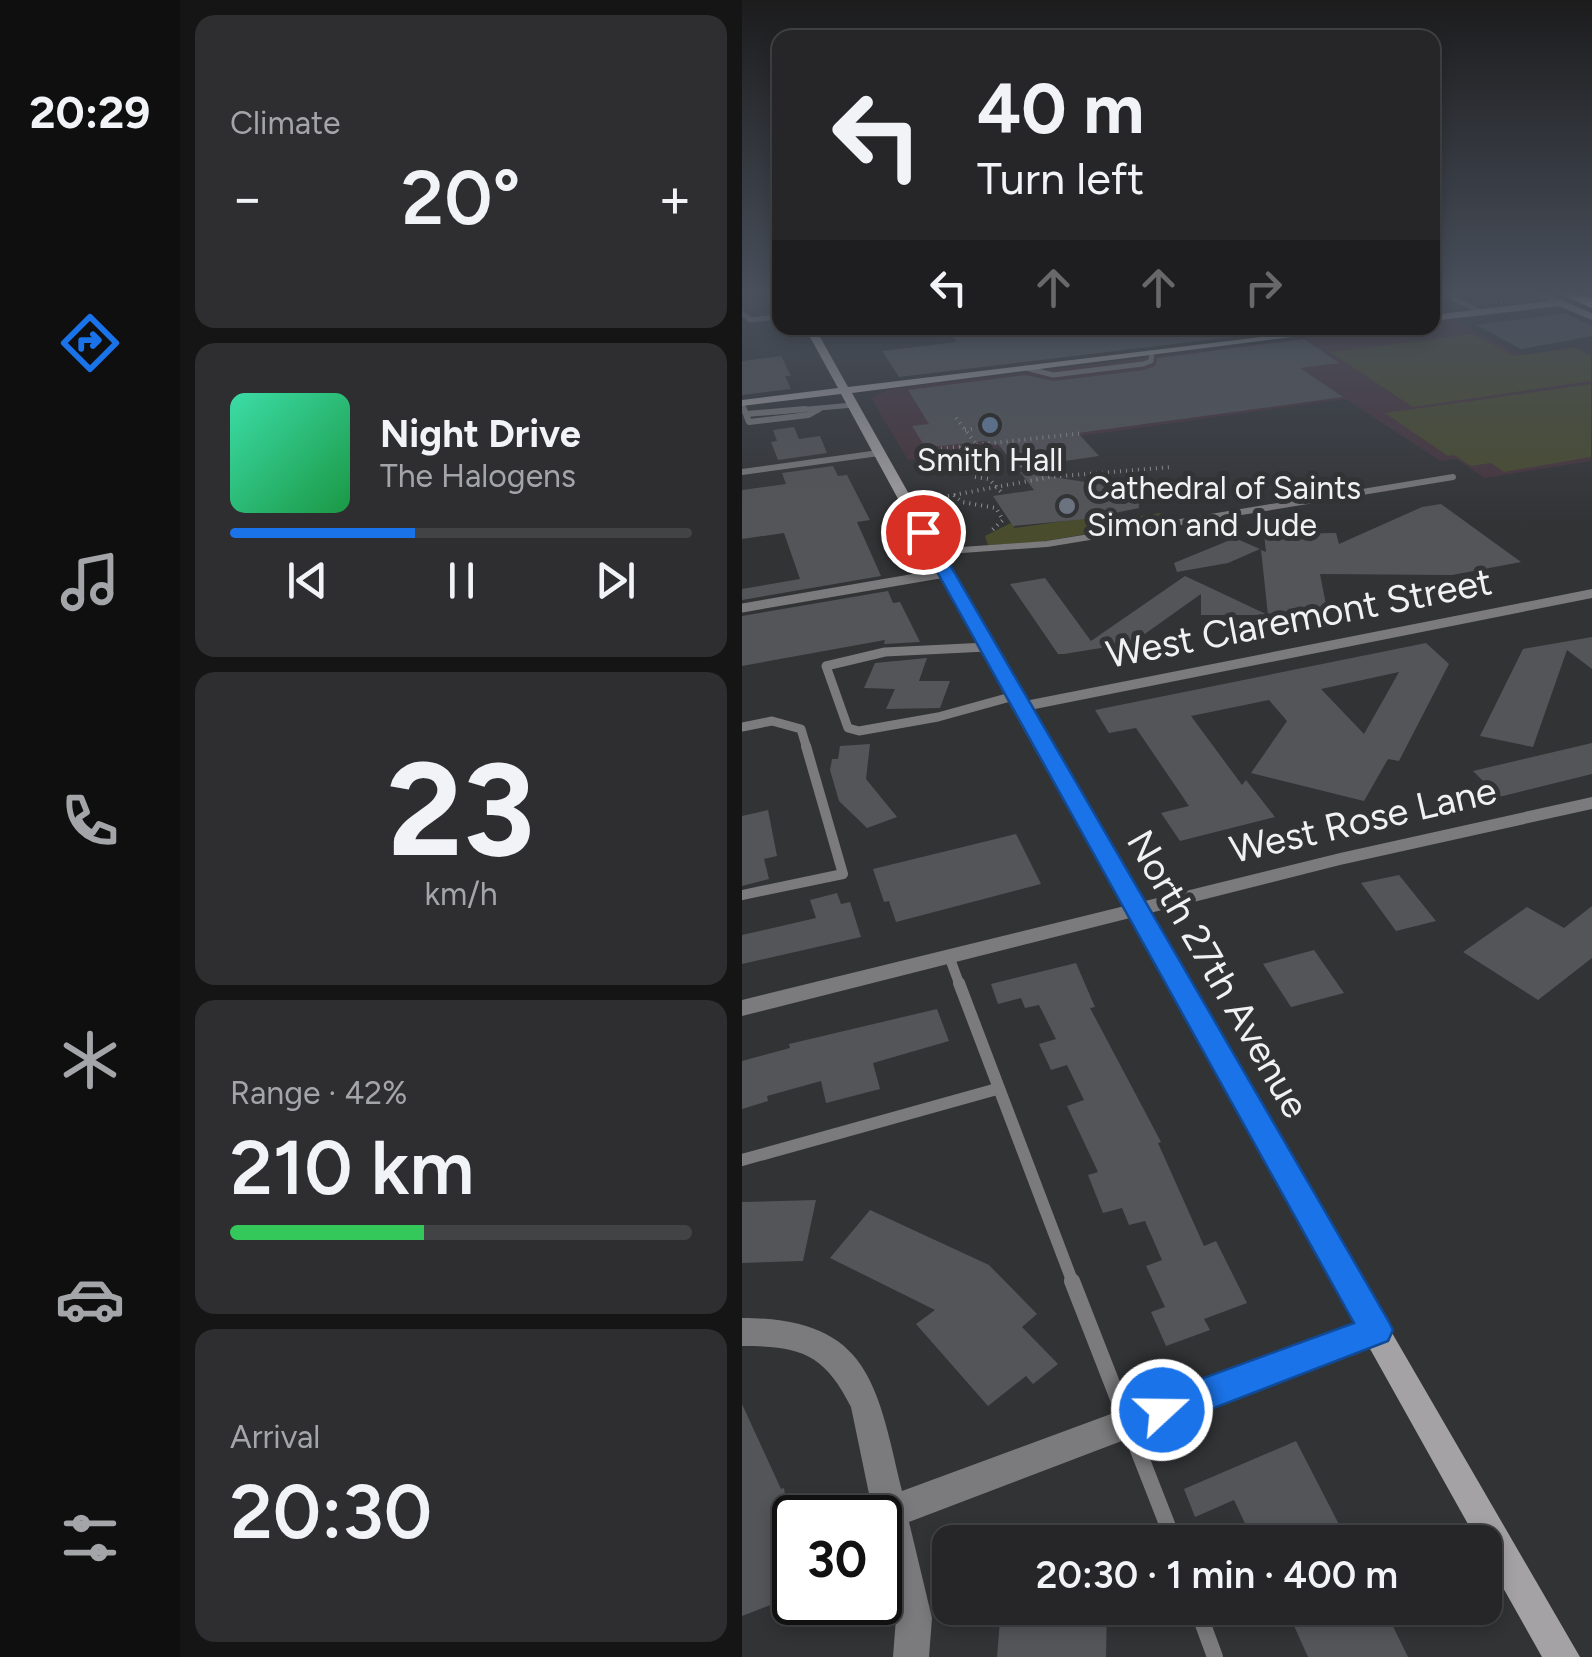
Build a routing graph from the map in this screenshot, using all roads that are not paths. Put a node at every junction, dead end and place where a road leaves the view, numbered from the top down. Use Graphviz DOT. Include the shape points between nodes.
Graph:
graph roads {
  1 [pos="833,369"];
  2 [pos="1015,369"];
  3 [pos="844,390"];
  4 [pos="852,405"];
  5 [pos="743,407"];
  6 [pos="879,453"];
  7 [pos="742,472"];
  8 [pos="1453,477"];
  9 [pos="934,552"];
  10 [pos="945,572"];
  11 [pos="1592,593"];
  12 [pos="742,608"];
  13 [pos="986,646"];
  14 [pos="1017,702"];
  15 [pos="742,727"];
  16 [pos="1592,803"];
  17 [pos="742,895"];
  18 [pos="1136,910"];
  19 [pos="950,956"];
  20 [pos="742,1008"];
  21 [pos="997,1089"];
  22 [pos="742,1160"];
  23 [pos="1376,1330"];
  24 [pos="742,1332"];
  25 [pos="1130,1422"];
  26 [pos="886,1495"];
  27 [pos="902,1508"];
  28 [pos="1168,1525"];
  29 [pos="902,1565"];
  30 [pos="1204,1625"];
  31 [pos="911,1657"];
  32 [pos="1216,1657"];
  33 [pos="1562,1657"];
  1 -- 3 [label="main road, North 27th Avenue"];
  2 -- 3 [label="main road"];
  3 -- 4 [label="main road, North 27th Avenue"];
  3 -- 5 [label="main road"];
  4 -- 5 [label="lane" via="749,422"];
  4 -- 6 [label="main road, North 27th Avenue"];
  6 -- 7 [label="lane"];
  6 -- 9 [label="main road, North 27th Avenue"];
  8 -- 9 [label="lane" via="1047,544"];
  9 -- 10 [label="main road, North 27th Avenue"];
  10 -- 12 [label="lane"];
  10 -- 13 [label="main road, North 27th Avenue"];
  11 -- 14 [label="street, West Claremont Street"];
  13 -- 14 [label="main road, North 27th Avenue"];
  13 -- 14 [label="lane" via="905,650 826,666 848,728 860,732"];
  14 -- 18 [label="main road, North 27th Avenue"];
  15 -- 17 [label="lane" via="772,722 801,729 843,874"];
  16 -- 18 [label="street, West Rose Lane"];
  18 -- 19 [label="street, West Rose Lane"];
  18 -- 23 [label="main road, North 27th Avenue"];
  19 -- 20 [label="street, West Rose Lane"];
  19 -- 21 [label="lane"];
  21 -- 22 [label="lane"];
  21 -- 25 [label="lane"];
  23 -- 25 [label="street"];
  23 -- 33 [label="main road, North 27th Avenue"];
  24 -- 26 [label="street" via="776,1331 833,1350 866,1405"];
  25 -- 27 [label="street"];
  25 -- 28 [label="lane"];
  29 -- 31 [label="street" via="914,1618"];
  30 -- 32 [label="lane"];
}
